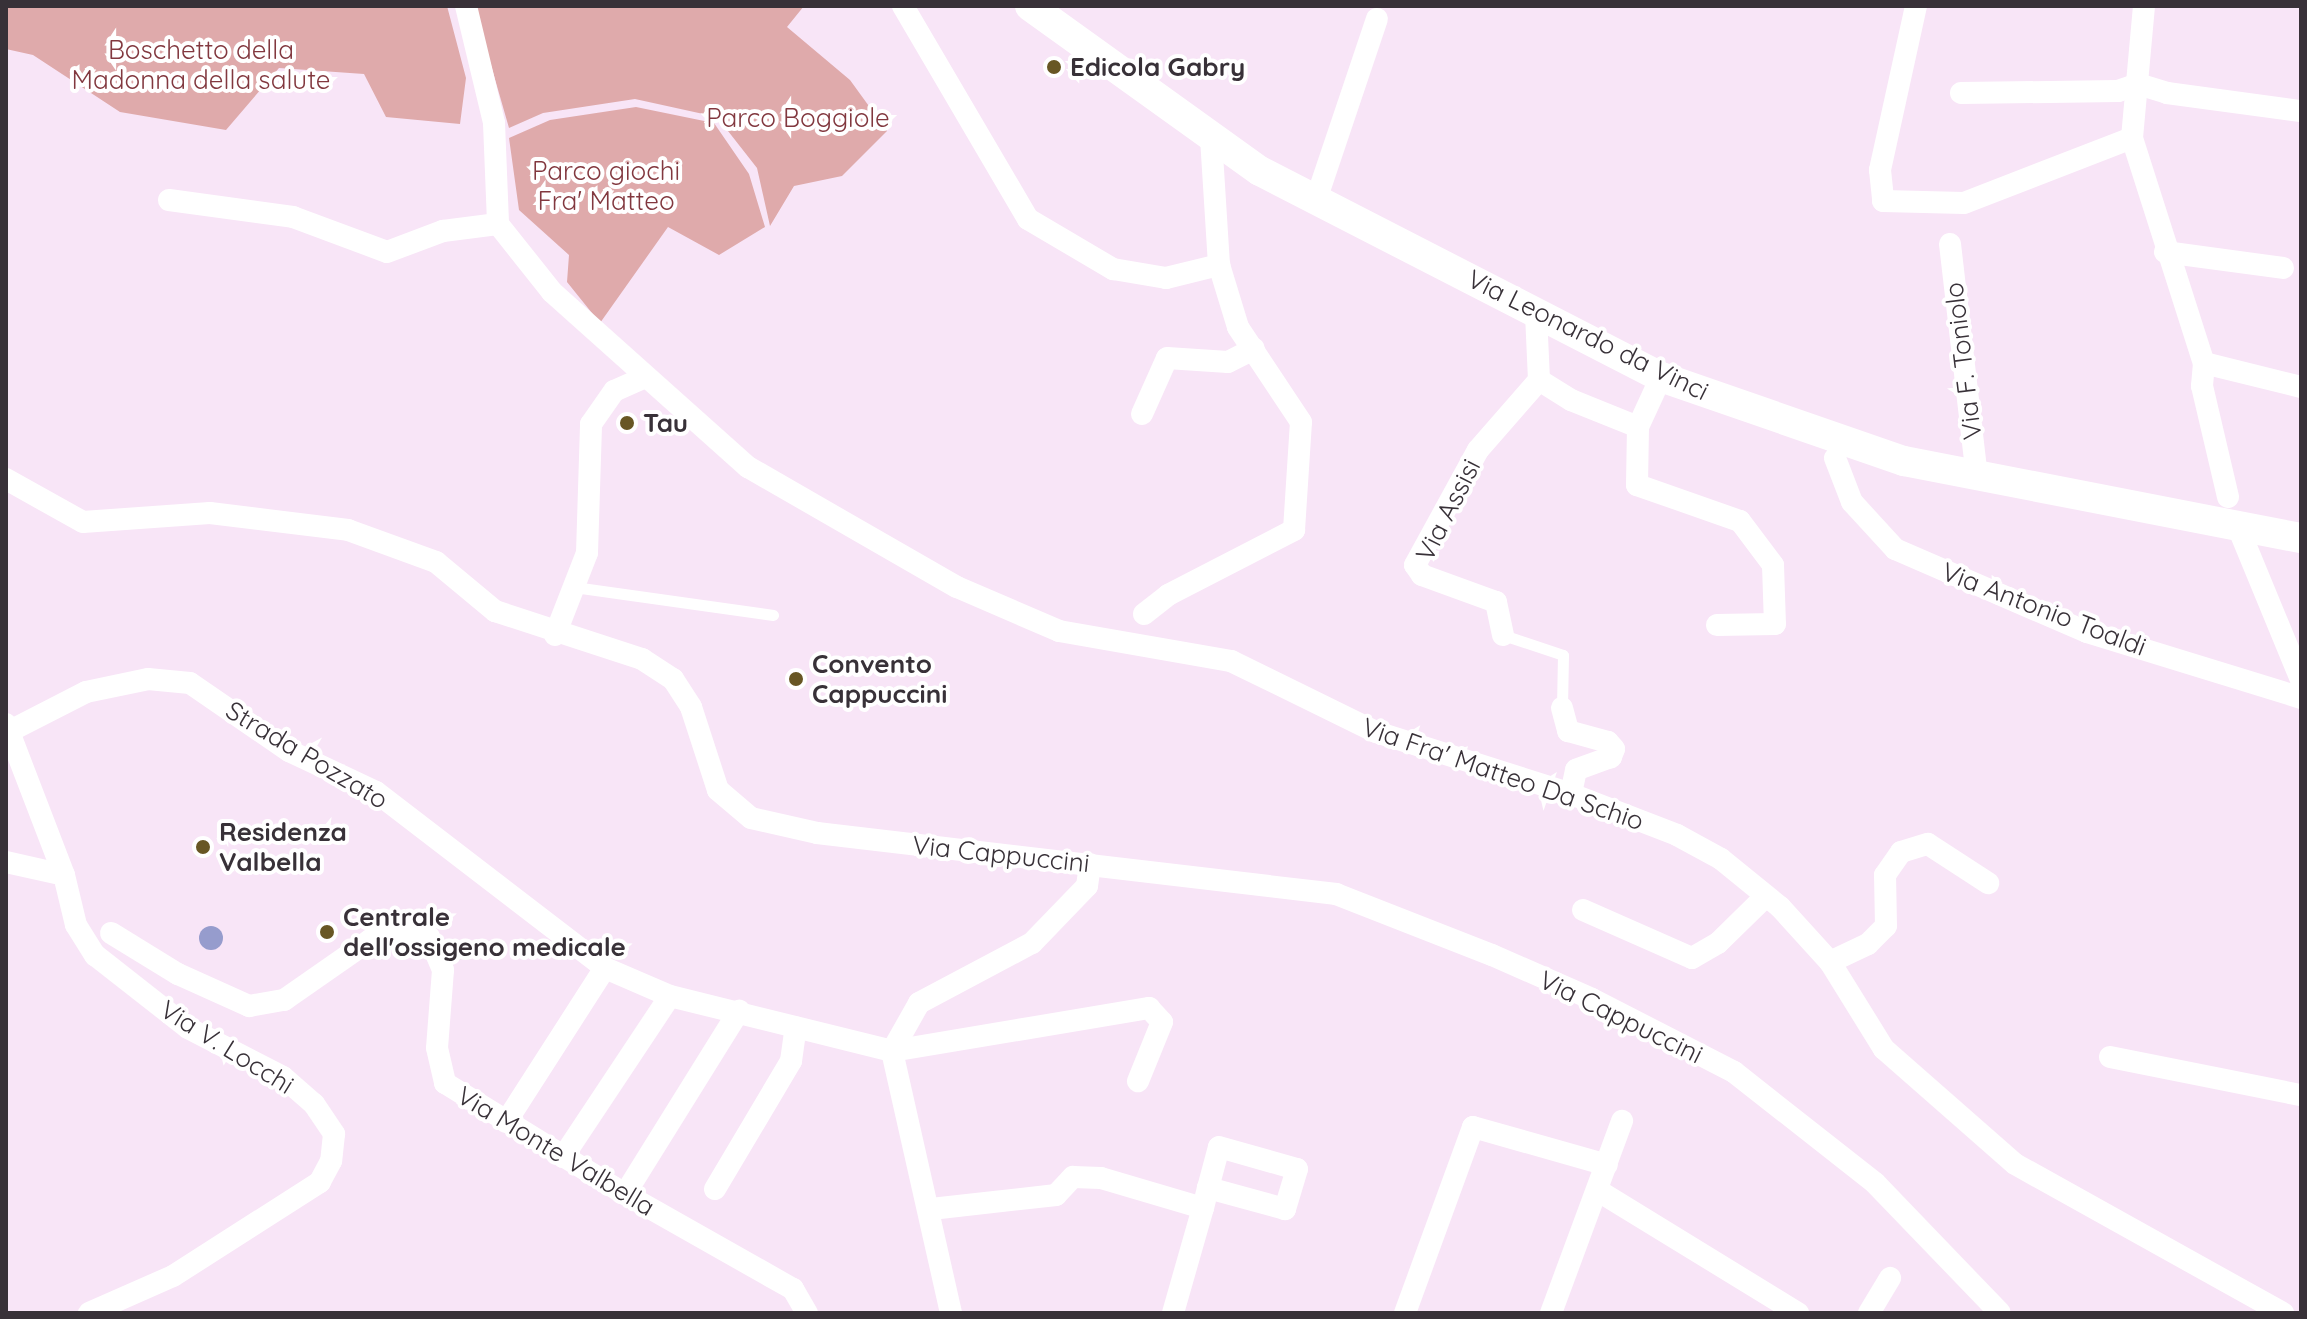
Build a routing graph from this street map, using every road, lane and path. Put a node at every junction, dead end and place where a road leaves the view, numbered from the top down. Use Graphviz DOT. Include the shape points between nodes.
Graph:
graph roads {
  1 [pos="466,6"];
  2 [pos="903,6"];
  3 [pos="1916,6"];
  4 [pos="2144,6"];
  5 [pos="1043,11"];
  6 [pos="1377,19"];
  7 [pos="2138,84"];
  8 [pos="1961,93"];
  9 [pos="2301,111"];
  10 [pos="1211,138"];
  11 [pos="2132,138"];
  12 [pos="169,200"];
  13 [pos="1316,200"];
  14 [pos="498,224"];
  15 [pos="1950,244"];
  16 [pos="2165,252"];
  17 [pos="1219,265"];
  18 [pos="2283,268"];
  19 [pos="1536,314"];
  20 [pos="1254,349"];
  21 [pos="2204,363"];
  22 [pos="1661,377"];
  23 [pos="643,378"];
  24 [pos="1539,380"];
  25 [pos="2301,387"];
  26 [pos="1142,414"];
  27 [pos="1638,427"];
  28 [pos="1835,458"];
  29 [pos="1977,478"];
  30 [pos="6,479"];
  31 [pos="2228,497"];
  32 [pos="2238,527"];
  33 [pos="2301,538"];
  34 [pos="574,587"];
  35 [pos="1144,614"];
  36 [pos="773,615"];
  37 [pos="1717,625"];
  38 [pos="555,635"];
  39 [pos="1503,635"];
  40 [pos="2301,680"];
  41 [pos="2301,698"];
  42 [pos="1562,708"];
  43 [pos="7,728"];
  44 [pos="1571,794"];
  45 [pos="6,862"];
  46 [pos="1090,864"];
  47 [pos="64,875"];
  48 [pos="1988,883"];
  49 [pos="1766,896"];
  50 [pos="1583,910"];
  51 [pos="111,933"];
  52 [pos="1830,962"];
  53 [pos="605,968"];
  54 [pos="670,996"];
  55 [pos="739,1011"];
  56 [pos="796,1027"];
  57 [pos="892,1051"];
  58 [pos="2110,1057"];
  59 [pos="1138,1081"];
  60 [pos="2301,1095"];
  61 [pos="1622,1121"];
  62 [pos="506,1122"];
  63 [pos="563,1157"];
  64 [pos="1607,1165"];
  65 [pos="715,1189"];
  66 [pos="1597,1190"];
  67 [pos="625,1194"];
  68 [pos="931,1209"];
  69 [pos="1890,1278"];
  70 [pos="89,1313"];
  71 [pos="807,1313"];
  72 [pos="951,1313"];
  73 [pos="1173,1313"];
  74 [pos="1405,1313"];
  75 [pos="1551,1313"];
  76 [pos="1798,1313"];
  77 [pos="1869,1313"];
  78 [pos="2000,1313"];
  79 [pos="2283,1313"];
  1 -- 14 [label="street" via="494,123"];
  2 -- 17 [label="street" via="1028,219 1113,269 1166,278"];
  3 -- 11 [label="street" via="1880,170 1883,201 1964,203"];
  4 -- 7 [label="street"];
  5 -- 10 [label="street, Via Leonardo da Vinci"];
  6 -- 13 [label="street"];
  7 -- 8 [label="street" via="2118,91"];
  7 -- 9 [label="street" via="2167,93"];
  7 -- 11 [label="street"];
  10 -- 13 [label="street, Via Leonardo da Vinci"];
  10 -- 17 [label="street"];
  11 -- 16 [label="street"];
  12 -- 14 [label="street" via="293,217 387,252 443,231"];
  13 -- 19 [label="street, Via Leonardo da Vinci"];
  14 -- 23 [label="street, Via Fra' Matteo Da Schio" via="552,292"];
  15 -- 29 [label="street, Via F. Toniolo"];
  16 -- 18 [label="street"];
  16 -- 21 [label="street"];
  17 -- 20 [label="street" via="1238,327"];
  19 -- 22 [label="street, Via Leonardo da Vinci"];
  19 -- 24 [label="street"];
  20 -- 26 [label="street" via="1228,362 1167,358"];
  20 -- 35 [label="street" via="1301,422 1294,530 1168,595"];
  21 -- 25 [label="street"];
  21 -- 31 [label="street" via="2202,386"];
  22 -- 27 [label="street"];
  22 -- 29 [label="street, Via Leonardo da Vinci" via="1833,440"];
  23 -- 34 [label="street" via="614,391 591,424 587,553"];
  23 -- 44 [label="street, Via Fra' Matteo Da Schio" via="748,467 957,587 1059,631 1231,661 1376,732"];
  24 -- 27 [label="street" via="1571,400"];
  24 -- 39 [label="street, Via Assisi" via="1478,450 1415,565 1422,575 1496,602"];
  27 -- 37 [label="street" via="1637,485 1740,521 1773,565 1775,624"];
  28 -- 41 [label="street, Via Antonio Toaldi" via="1852,502 1895,549 2087,632"];
  29 -- 32 [label="street, Via Leonardo da Vinci"];
  30 -- 38 [label="street, Via Cappuccini" via="83,522 210,513 348,530 436,562 495,611"];
  32 -- 33 [label="street, Via Leonardo da Vinci"];
  32 -- 40 [label="street"];
  34 -- 36 [label="lane"];
  34 -- 38 [label="street"];
  38 -- 46 [label="street, Via Cappuccini" via="642,659 673,679 691,707 718,790 751,818 817,833"];
  39 -- 42 [label="lane, Via Assisi" via="1563,655"];
  42 -- 44 [label="street, Via Assisi" via="1568,731 1608,742 1614,749 1611,757 1576,770"];
  43 -- 47 [label="street, Via V. Locchi"];
  43 -- 53 [label="street, Strada Pozzato" via="86,692 148,679 190,683 289,751 376,792"];
  44 -- 49 [label="street, Via Fra' Matteo Da Schio" via="1677,835 1721,859"];
  45 -- 47 [label="street"];
  46 -- 57 [label="street" via="1087,886 1032,943 919,1003"];
  46 -- 78 [label="street, Via Cappuccini" via="1336,894 1592,999 1734,1072 1774,1102 1875,1183"];
  47 -- 70 [label="street, Via V. Locchi" via="76,925 95,955 188,1028 283,1077 314,1104 334,1134 331,1161 320,1182 173,1276"];
  48 -- 52 [label="street" via="1928,844 1901,852 1885,875 1886,926 1868,944"];
  49 -- 50 [label="street" via="1718,943 1692,958"];
  49 -- 52 [label="street, Via Fra' Matteo Da Schio"];
  51 -- 62 [label="street, Via Monte Valbella" via="178,974 249,1006 284,1000 370,940 408,931 429,937 443,970 437,1048 445,1083"];
  52 -- 79 [label="street, Via Fra' Matteo Da Schio" via="1884,1049 2015,1164"];
  53 -- 54 [label="street, Strada Pozzato"];
  53 -- 62 [label="street"];
  54 -- 55 [label="street, Strada Pozzato"];
  54 -- 63 [label="street"];
  55 -- 56 [label="street, Strada Pozzato"];
  55 -- 67 [label="street"];
  56 -- 57 [label="street, Strada Pozzato"];
  56 -- 65 [label="street" via="791,1061"];
  57 -- 59 [label="street" via="1149,1008 1162,1022"];
  57 -- 68 [label="street"];
  58 -- 60 [label="street"];
  61 -- 64 [label="street"];
  62 -- 63 [label="street, Via Monte Valbella"];
  63 -- 67 [label="street, Via Monte Valbella"];
  64 -- 66 [label="street"];
  64 -- 74 [label="street" via="1473,1127"];
  66 -- 75 [label="street"];
  66 -- 76 [label="street"];
  67 -- 71 [label="street, Via Monte Valbella" via="793,1289"];
  68 -- 72 [label="street"];
  68 -- 73 [label="street" via="1056,1195 1073,1177 1205,1198"];
  69 -- 77 [label="street"];
}
